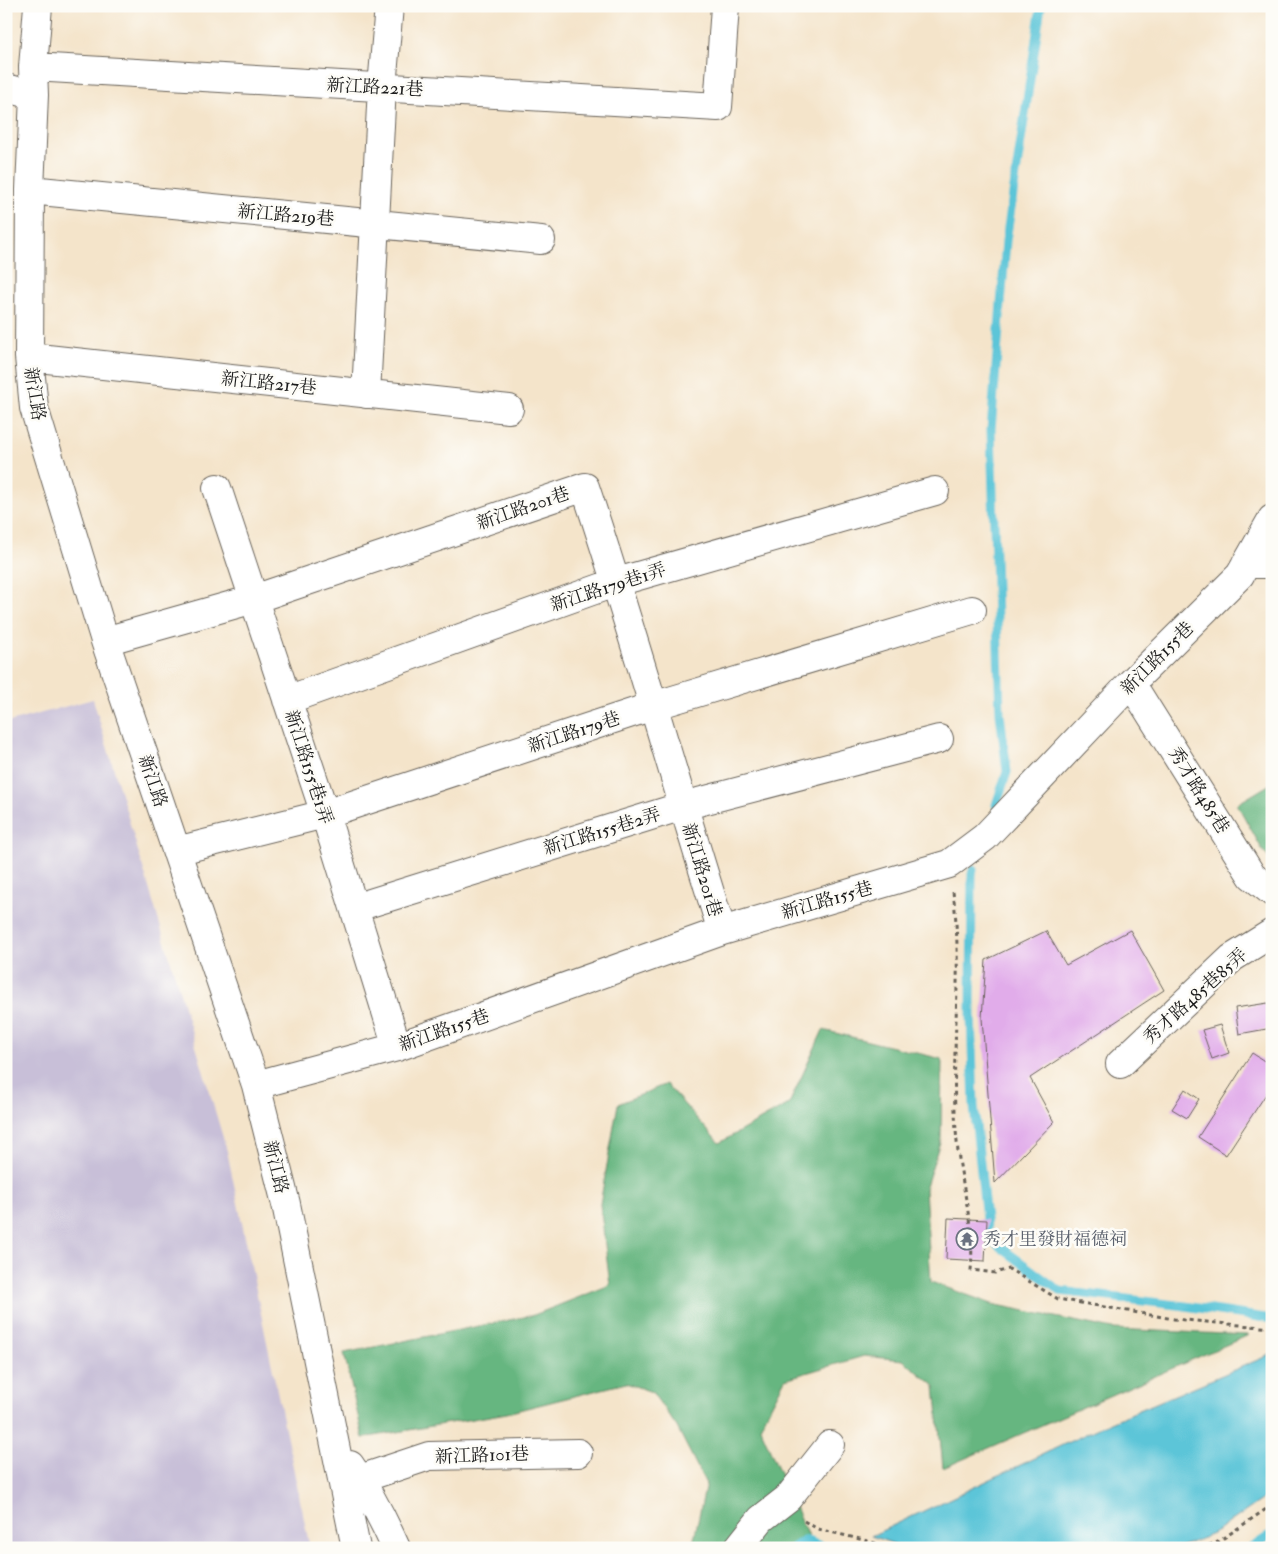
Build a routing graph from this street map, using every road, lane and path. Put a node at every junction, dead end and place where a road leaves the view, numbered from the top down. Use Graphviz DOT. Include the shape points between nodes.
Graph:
graph roads {
  1 [pos="38,6"];
  2 [pos="389,6"];
  3 [pos="725,6"];
  4 [pos="33,68"];
  5 [pos="382,87"];
  6 [pos="6,88"];
  7 [pos="34,95"];
  8 [pos="30,190"];
  9 [pos="375,223"];
  10 [pos="541,240"];
  11 [pos="29,357"];
  12 [pos="366,394"];
  13 [pos="509,409"];
  14 [pos="217,488"];
  15 [pos="935,491"];
  16 [pos="1272,519"];
  17 [pos="1259,564"];
  18 [pos="617,582"];
  19 [pos="254,599"];
  20 [pos="972,610"];
  21 [pos="105,641"];
  22 [pos="1132,683"];
  23 [pos="287,700"];
  24 [pos="653,706"];
  25 [pos="939,739"];
  26 [pos="683,806"];
  27 [pos="325,814"];
  28 [pos="176,851"];
  29 [pos="949,864"];
  30 [pos="1272,892"];
  31 [pos="354,908"];
  32 [pos="722,931"];
  33 [pos="1272,934"];
  34 [pos="397,1047"];
  35 [pos="1120,1064"];
  36 [pos="256,1086"];
  37 [pos="1272,1328"];
  38 [pos="334,1443"];
  39 [pos="830,1445"];
  40 [pos="578,1453"];
  41 [pos="360,1479"];
  42 [pos="1272,1504"];
  43 [pos="778,1505"];
  44 [pos="356,1548"];
  45 [pos="396,1548"];
  46 [pos="738,1548"];
  47 [pos="888,1548"];
  48 [pos="1201,1548"];
  1 -- 4 [label="street, 新江路"];
  2 -- 5 [label="street"];
  3 -- 5 [label="street, 新江路221巷" via="718,107"];
  4 -- 5 [label="street, 新江路221巷"];
  4 -- 7 [label="street, 新江路"];
  5 -- 9 [label="street"];
  6 -- 7 [label="street"];
  7 -- 8 [label="street, 新江路"];
  8 -- 9 [label="street, 新江路219巷"];
  8 -- 11 [label="street, 新江路"];
  9 -- 10 [label="street, 新江路219巷"];
  9 -- 12 [label="street"];
  11 -- 12 [label="street, 新江路217巷"];
  11 -- 21 [label="street, 新江路" via="34,408"];
  12 -- 13 [label="street, 新江路217巷"];
  14 -- 19 [label="street, 新江路155巷1弄"];
  15 -- 18 [label="street, 新江路179巷1弄"];
  16 -- 17 [label="street, 新江路155巷"];
  17 -- 22 [label="street, 新江路155巷" via="1240,575"];
  18 -- 19 [label="street, 新江路201巷" via="585,487"];
  18 -- 23 [label="street, 新江路179巷1弄"];
  18 -- 24 [label="street, 新江路201巷"];
  19 -- 21 [label="street, 新江路201巷"];
  19 -- 23 [label="street, 新江路155巷1弄"];
  20 -- 24 [label="street, 新江路179巷"];
  21 -- 28 [label="street, 新江路"];
  22 -- 29 [label="street, 新江路155巷" via="985,837"];
  22 -- 30 [label="street, 秀才路485巷" via="1252,876"];
  23 -- 27 [label="street, 新江路155巷1弄"];
  24 -- 26 [label="street, 新江路201巷"];
  24 -- 27 [label="street, 新江路179巷"];
  25 -- 26 [label="street, 新江路155巷2弄"];
  26 -- 31 [label="street, 新江路155巷2弄"];
  26 -- 32 [label="street, 新江路201巷"];
  27 -- 28 [label="street, 新江路179巷"];
  27 -- 31 [label="street, 新江路155巷1弄"];
  28 -- 36 [label="street, 新江路"];
  29 -- 32 [label="street, 新江路155巷"];
  29 -- 37 [label="path" via="956,920 957,1143 973,1249 971,1270 995,1273 1009,1269 1058,1299 1174,1319"];
  31 -- 34 [label="street, 新江路155巷1弄"];
  32 -- 34 [label="street, 新江路155巷"];
  33 -- 35 [label="street, 秀才路485巷85弄" via="1232,958"];
  34 -- 36 [label="street, 新江路155巷"];
  36 -- 38 [label="street, 新江路" via="286,1204"];
  38 -- 41 [label="street"];
  38 -- 44 [label="street, 新江路"];
  39 -- 43 [label="street" via="788,1498"];
  40 -- 41 [label="street, 新江路101巷" via="429,1456"];
  41 -- 45 [label="street"];
  42 -- 48 [label="path" via="1218,1542"];
  43 -- 46 [label="street" via="761,1519"];
  43 -- 47 [label="path" via="818,1530"];
}
